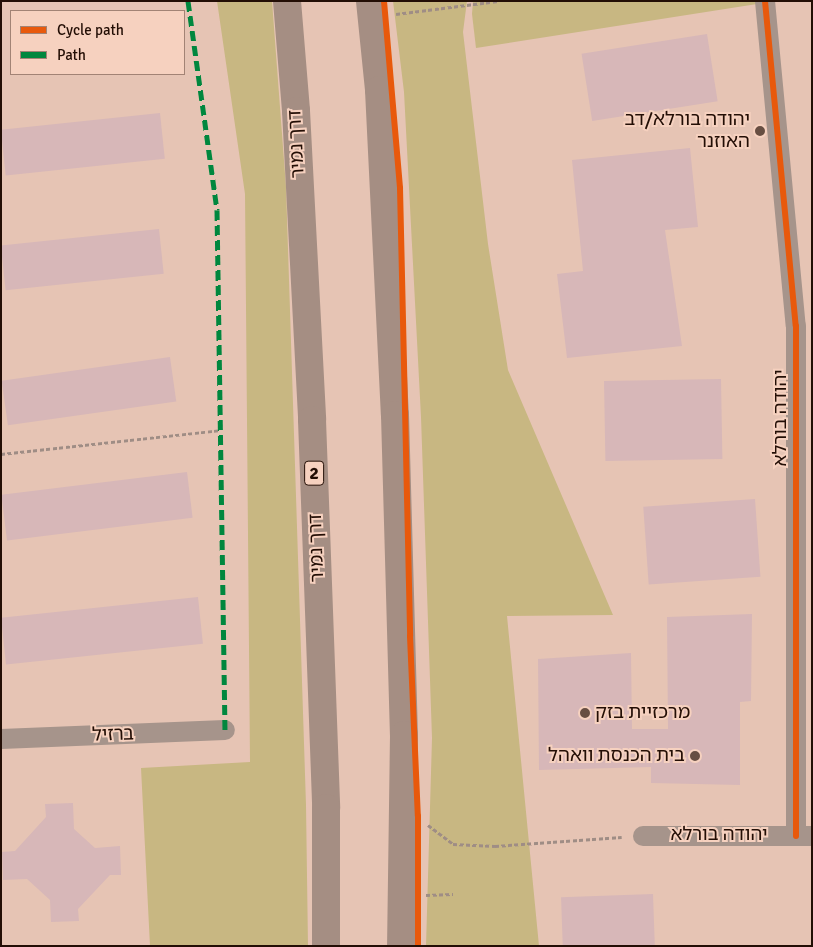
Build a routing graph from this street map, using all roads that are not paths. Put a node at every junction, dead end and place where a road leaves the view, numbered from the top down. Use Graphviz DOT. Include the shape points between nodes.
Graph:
graph roads {
  1 [pos="287,1"];
  2 [pos="766,1"];
  3 [pos="371,9"];
  4 [pos="804,327"];
  5 [pos="225,730"];
  6 [pos="1,739"];
  7 [pos="643,836"];
  8 [pos="804,836"];
  9 [pos="326,946"];
  10 [pos="400,946"];
  1 -- 9 [label="highway, דרך נמיר / 2" via="312,420 326,808"];
  2 -- 4 [label="street, יהודה בורלא"];
  3 -- 10 [label="highway" via="379,90 395,415 404,735"];
  4 -- 8 [label="street, יהודה בורלא"];
  5 -- 6 [label="street, ברזיל"];
  7 -- 8 [label="street, יהודה בורלא"];
}
